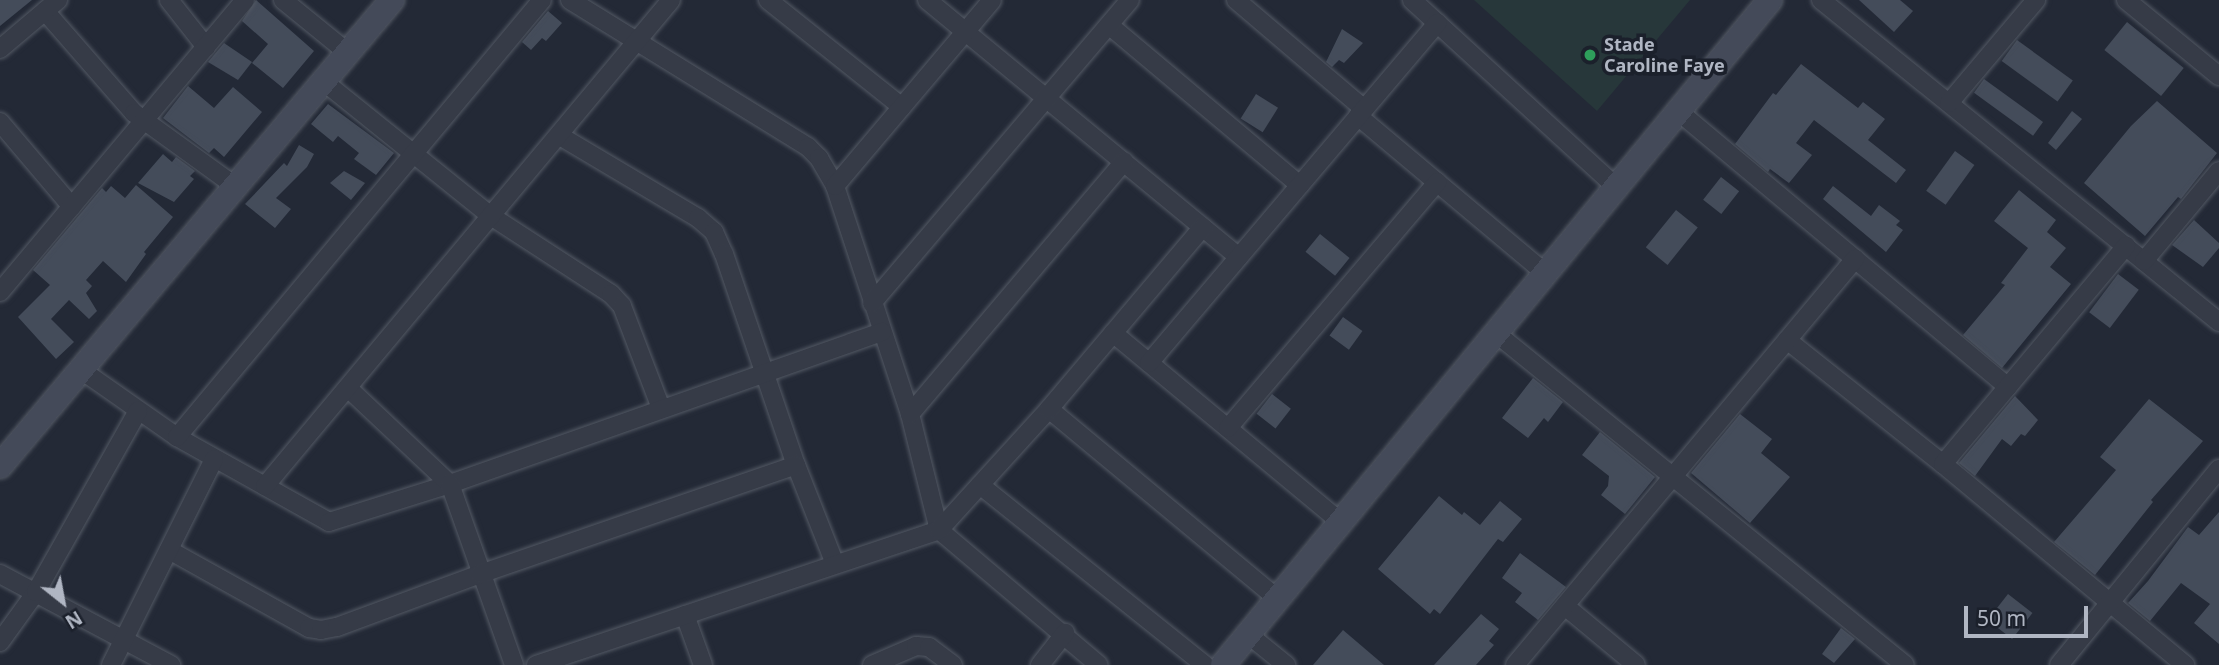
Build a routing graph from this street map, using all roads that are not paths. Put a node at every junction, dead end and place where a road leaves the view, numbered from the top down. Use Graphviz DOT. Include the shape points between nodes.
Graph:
graph roads {
  1 [pos="169,0"];
  2 [pos="245,0"];
  3 [pos="283,0"];
  4 [pos="392,0"];
  5 [pos="542,0"];
  6 [pos="570,0"];
  7 [pos="671,0"];
  8 [pos="768,0"];
  9 [pos="927,0"];
  10 [pos="992,0"];
  11 [pos="1130,0"];
  12 [pos="1236,0"];
  13 [pos="1412,0"];
  14 [pos="1770,0"];
  15 [pos="1821,0"];
  16 [pos="2036,0"];
  17 [pos="2126,0"];
  18 [pos="52,6"];
  19 [pos="1437,23"];
  20 [pos="1109,25"];
  21 [pos="966,32"];
  22 [pos="637,40"];
  23 [pos="206,47"];
  24 [pos="0,49"];
  25 [pos="347,52"];
  26 [pos="2219,76"];
  27 [pos="323,81"];
  28 [pos="1046,98"];
  29 [pos="1949,103"];
  30 [pos="902,107"];
  31 [pos="1678,111"];
  32 [pos="1361,112"];
  33 [pos="144,121"];
  34 [pos="0,122"];
  35 [pos="560,136"];
  36 [pos="414,154"];
  37 [pos="1124,162"];
  38 [pos="2219,171"];
  39 [pos="1437,182"];
  40 [pos="1300,185"];
  41 [pos="235,186"];
  42 [pos="835,186"];
  43 [pos="1616,187"];
  44 [pos="72,207"];
  45 [pos="491,216"];
  46 [pos="1203,227"];
  47 [pos="2126,246"];
  48 [pos="1239,257"];
  49 [pos="1855,258"];
  50 [pos="2144,261"];
  51 [pos="1546,274"];
  52 [pos="1,289"];
  53 [pos="872,303"];
  54 [pos="2219,322"];
  55 [pos="882,332"];
  56 [pos="1113,333"];
  57 [pos="1497,334"];
  58 [pos="1787,340"];
  59 [pos="1149,363"];
  60 [pos="80,369"];
  61 [pos="765,374"];
  62 [pos="2008,387"];
  63 [pos="348,388"];
  64 [pos="661,408"];
  65 [pos="1049,409"];
  66 [pos="138,411"];
  67 [pos="910,414"];
  68 [pos="1228,428"];
  69 [pos="177,437"];
  70 [pos="3,457"];
  71 [pos="214,459"];
  72 [pos="1944,464"];
  73 [pos="796,465"];
  74 [pos="2219,469"];
  75 [pos="1673,477"];
  76 [pos="450,484"];
  77 [pos="980,485"];
  78 [pos="265,486"];
  79 [pos="1342,523"];
  80 [pos="939,530"];
  81 [pos="169,550"];
  82 [pos="835,564"];
  83 [pos="0,573"];
  84 [pos="480,574"];
  85 [pos="36,592"];
  86 [pos="1278,599"];
  87 [pos="2111,602"];
  88 [pos="1565,606"];
  89 [pos="685,615"];
  90 [pos="1065,633"];
  91 [pos="1250,635"];
  92 [pos="125,638"];
  93 [pos="0,642"];
  94 [pos="111,665"];
  95 [pos="171,665"];
  96 [pos="514,665"];
  97 [pos="536,665"];
  98 [pos="703,665"];
  99 [pos="872,665"];
  100 [pos="953,665"];
  101 [pos="1040,665"];
  102 [pos="1099,665"];
  103 [pos="1205,665"];
  104 [pos="1223,665"];
  105 [pos="1286,665"];
  106 [pos="1515,665"];
  107 [pos="1636,665"];
  108 [pos="1905,665"];
  109 [pos="2059,665"];
  110 [pos="2185,665"];
  1 -- 23 [label="street"];
  2 -- 23 [label="street"];
  3 -- 25 [label="street"];
  4 -- 25 [label="main road"];
  5 -- 36 [label="street"];
  6 -- 22 [label="street"];
  7 -- 22 [label="street"];
  8 -- 30 [label="street"];
  9 -- 21 [label="street"];
  10 -- 21 [label="street"];
  11 -- 20 [label="street"];
  12 -- 32 [label="street"];
  13 -- 19 [label="street"];
  14 -- 31 [label="main road"];
  15 -- 29 [label="street"];
  16 -- 29 [label="street"];
  17 -- 26 [label="street"];
  18 -- 24 [label="street"];
  18 -- 33 [label="street"];
  19 -- 32 [label="street"];
  19 -- 43 [label="street"];
  20 -- 28 [label="street"];
  20 -- 40 [label="street"];
  21 -- 28 [label="street"];
  21 -- 30 [label="street"];
  22 -- 35 [label="street"];
  22 -- 42 [label="street" via="808,147"];
  23 -- 33 [label="street"];
  25 -- 27 [label="main road"];
  27 -- 36 [label="street"];
  27 -- 41 [label="main road"];
  28 -- 37 [label="street"];
  28 -- 53 [label="street"];
  29 -- 47 [label="street"];
  30 -- 42 [label="street"];
  31 -- 43 [label="main road"];
  31 -- 49 [label="street"];
  32 -- 39 [label="street"];
  32 -- 40 [label="street"];
  33 -- 41 [label="street"];
  33 -- 44 [label="street"];
  34 -- 44 [label="street"];
  35 -- 45 [label="street"];
  35 -- 61 [label="street" via="714,232"];
  36 -- 45 [label="street"];
  36 -- 69 [label="street"];
  37 -- 46 [label="street"];
  37 -- 67 [label="street"];
  38 -- 50 [label="street"];
  39 -- 51 [label="street"];
  39 -- 68 [label="street"];
  40 -- 48 [label="street"];
  41 -- 60 [label="main road"];
  42 -- 53 [label="street"];
  43 -- 51 [label="main road"];
  44 -- 52 [label="street"];
  45 -- 63 [label="street"];
  45 -- 64 [label="street" via="611,294 622,306"];
  46 -- 48 [label="street"];
  46 -- 56 [label="street"];
  47 -- 50 [label="street"];
  47 -- 62 [label="street"];
  48 -- 59 [label="street"];
  49 -- 58 [label="street"];
  49 -- 62 [label="street"];
  50 -- 54 [label="street"];
  51 -- 57 [label="main road"];
  53 -- 55 [label="street"];
  55 -- 61 [label="street"];
  55 -- 67 [label="street"];
  56 -- 59 [label="street"];
  56 -- 65 [label="street"];
  57 -- 75 [label="street"];
  57 -- 79 [label="main road"];
  58 -- 72 [label="street"];
  58 -- 75 [label="street"];
  59 -- 68 [label="street"];
  60 -- 66 [label="street"];
  60 -- 70 [label="main road"];
  61 -- 64 [label="street"];
  61 -- 73 [label="street"];
  62 -- 72 [label="street"];
  63 -- 76 [label="street"];
  63 -- 78 [label="street"];
  64 -- 76 [label="street"];
  65 -- 77 [label="street"];
  65 -- 86 [label="street"];
  66 -- 69 [label="street"];
  66 -- 85 [label="street"];
  67 -- 80 [label="street"];
  68 -- 79 [label="street"];
  69 -- 71 [label="street"];
  71 -- 78 [label="street"];
  71 -- 81 [label="street"];
  72 -- 87 [label="street"];
  73 -- 82 [label="street"];
  73 -- 84 [label="street"];
  74 -- 87 [label="street"];
  75 -- 88 [label="street"];
  75 -- 108 [label="street"];
  76 -- 78 [label="street" via="329,522"];
  76 -- 84 [label="street"];
  77 -- 80 [label="street"];
  77 -- 103 [label="street"];
  79 -- 86 [label="main road"];
  80 -- 82 [label="street"];
  80 -- 90 [label="street"];
  81 -- 84 [label="street" via="309,628 321,630"];
  81 -- 92 [label="street"];
  82 -- 89 [label="street"];
  83 -- 85 [label="street"];
  84 -- 96 [label="street"];
  85 -- 92 [label="street"];
  85 -- 93 [label="street"];
  86 -- 91 [label="main road"];
  87 -- 109 [label="street"];
  87 -- 110 [label="street"];
  88 -- 106 [label="street"];
  88 -- 107 [label="street"];
  89 -- 97 [label="street"];
  89 -- 98 [label="street"];
  90 -- 101 [label="street"];
  90 -- 102 [label="street"];
  91 -- 104 [label="main road"];
  91 -- 105 [label="street"];
  92 -- 94 [label="street"];
  92 -- 95 [label="street"];
  99 -- 100 [label="street" via="916,646 929,647"];
}
